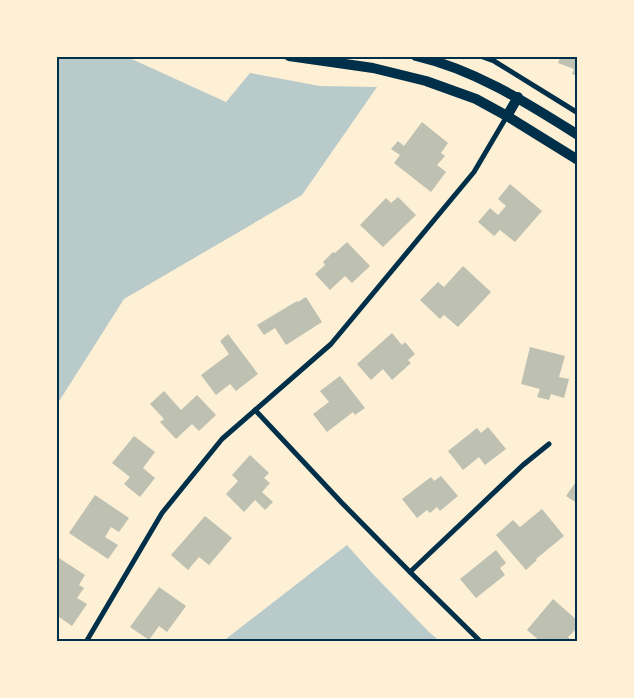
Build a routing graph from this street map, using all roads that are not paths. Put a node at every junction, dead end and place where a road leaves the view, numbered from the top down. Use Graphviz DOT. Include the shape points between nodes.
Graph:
graph roads {
  1 [pos="289,56"];
  2 [pos="416,56"];
  3 [pos="480,56"];
  4 [pos="518,97"];
  5 [pos="578,113"];
  6 [pos="507,116"];
  7 [pos="578,135"];
  8 [pos="578,160"];
  9 [pos="256,410"];
  10 [pos="549,444"];
  11 [pos="410,572"];
  12 [pos="86,642"];
  13 [pos="482,642"];
  1 -- 6 [label="main road" via="373,68 426,81 476,99"];
  2 -- 4 [label="main road" via="472,75"];
  3 -- 5 [label="street" via="494,61"];
  4 -- 6 [label="main road"];
  4 -- 7 [label="main road"];
  6 -- 8 [label="main road"];
  6 -- 9 [label="street" via="474,172 332,344"];
  9 -- 11 [label="street"];
  9 -- 12 [label="street" via="222,439 162,513"];
  10 -- 11 [label="street"];
  11 -- 13 [label="street"];
}
